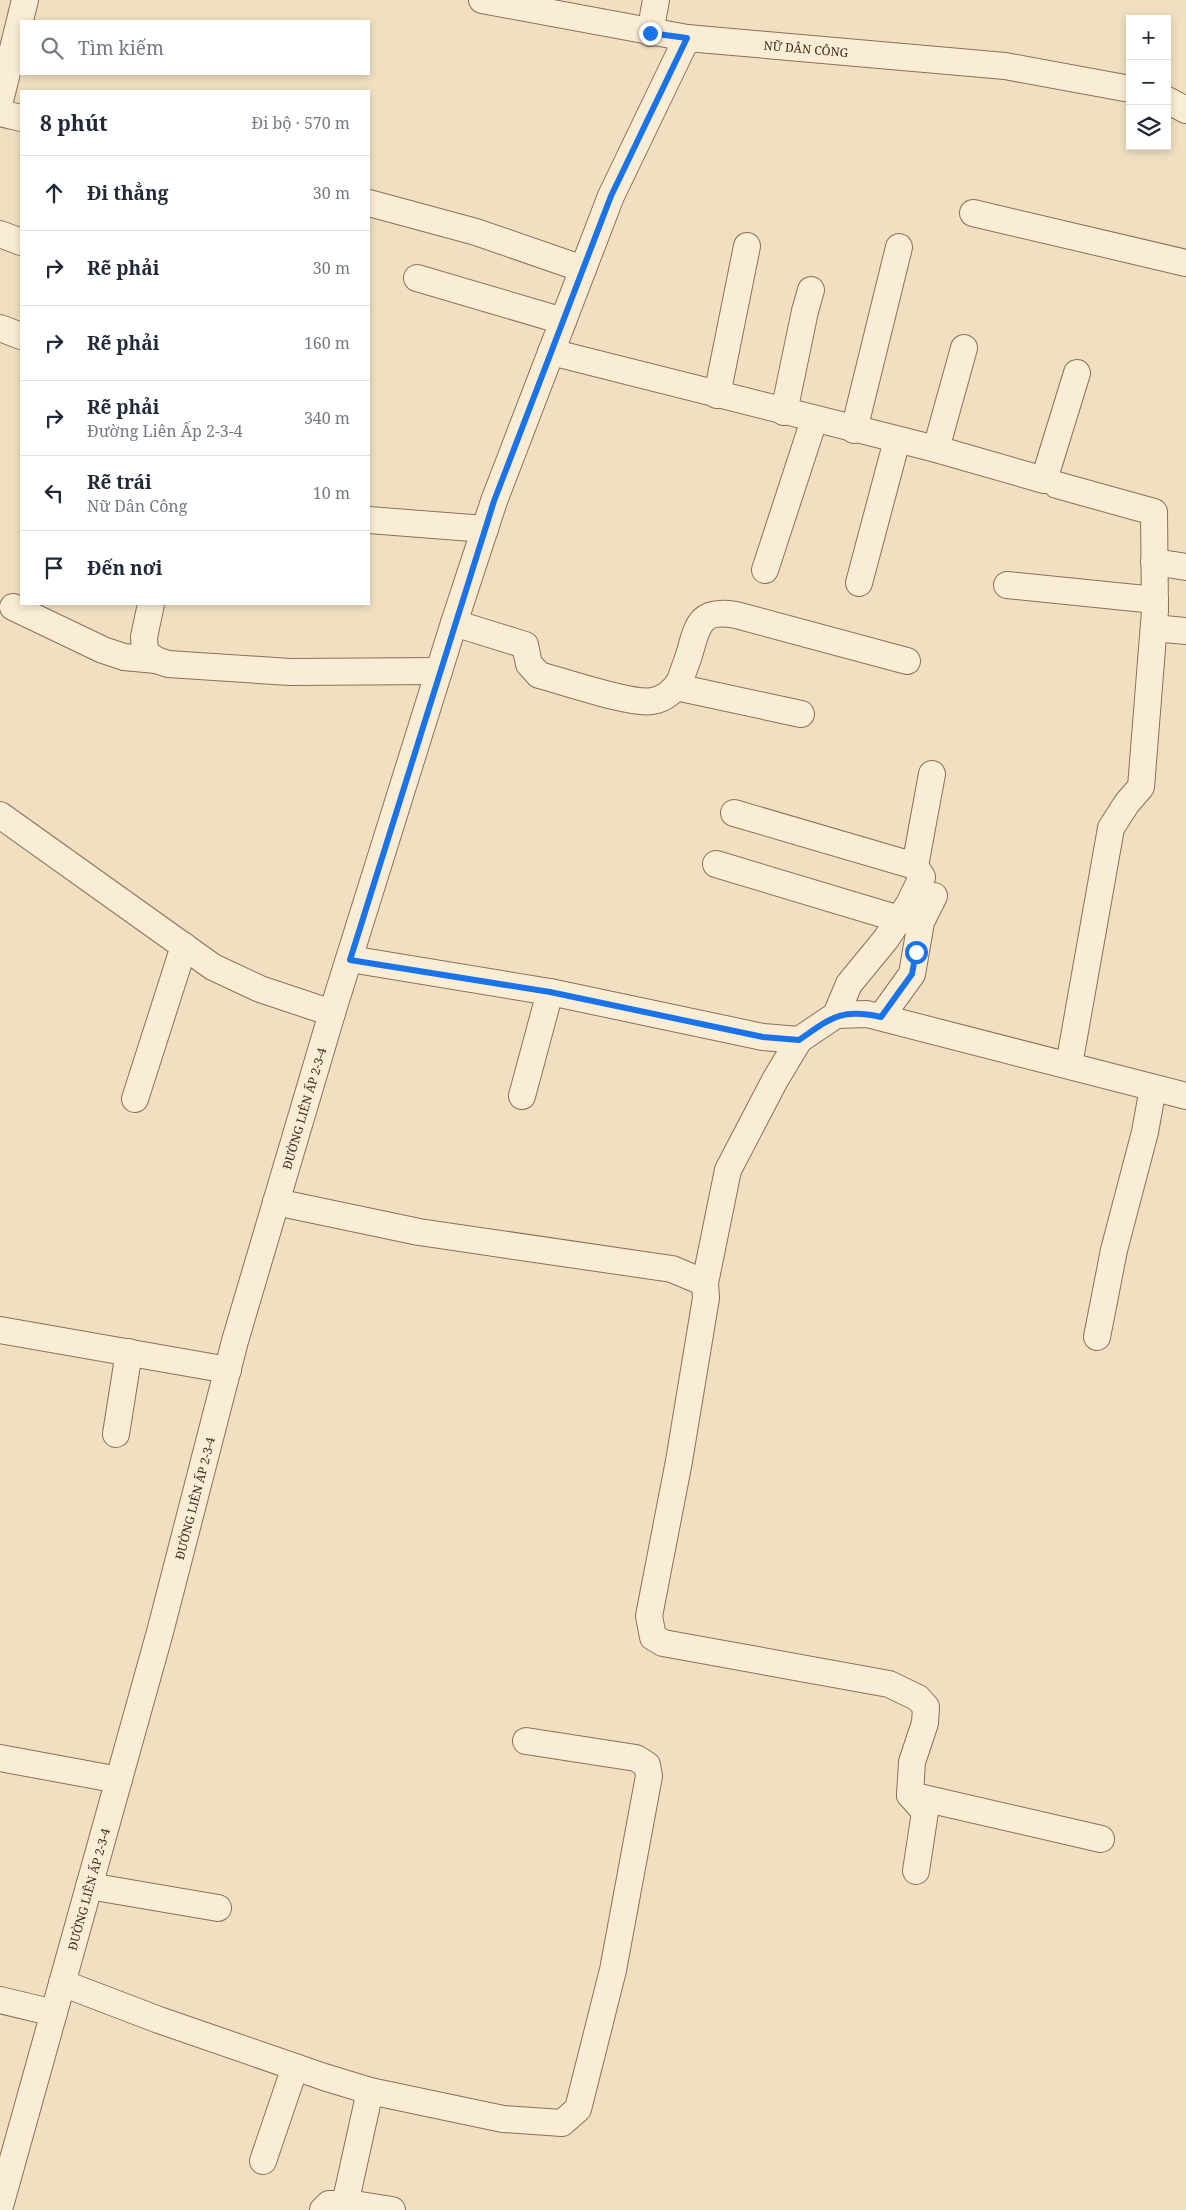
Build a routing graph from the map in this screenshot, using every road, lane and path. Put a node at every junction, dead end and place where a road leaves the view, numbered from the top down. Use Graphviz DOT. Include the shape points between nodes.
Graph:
graph roads {
  1 [pos="25,0"];
  2 [pos="482,0"];
  3 [pos="656,0"];
  4 [pos="20,20"];
  5 [pos="20,20"];
  6 [pos="650,33"];
  7 [pos="687,38"];
  8 [pos="1126,87"];
  9 [pos="0,101"];
  10 [pos="1171,102"];
  11 [pos="1186,110"];
  12 [pos="0,113"];
  13 [pos="20,118"];
  14 [pos="370,204"];
  15 [pos="973,213"];
  16 [pos="0,234"];
  17 [pos="20,242"];
  18 [pos="747,246"];
  19 [pos="899,248"];
  20 [pos="1186,263"];
  21 [pos="583,269"];
  22 [pos="417,278"];
  23 [pos="811,290"];
  24 [pos="562,321"];
  25 [pos="0,328"];
  26 [pos="20,336"];
  27 [pos="964,348"];
  28 [pos="551,352"];
  29 [pos="1077,373"];
  30 [pos="717,395"];
  31 [pos="784,412"];
  32 [pos="814,420"];
  33 [pos="854,430"];
  34 [pos="897,440"];
  35 [pos="936,450"];
  36 [pos="1057,485"];
  37 [pos="370,520"];
  38 [pos="484,529"];
  39 [pos="1154,562"];
  40 [pos="1186,567"];
  41 [pos="765,570"];
  42 [pos="859,583"];
  43 [pos="1006,585"];
  44 [pos="1155,600"];
  45 [pos="151,605"];
  46 [pos="12,607"];
  47 [pos="454,624"];
  48 [pos="1154,628"];
  49 [pos="1186,631"];
  50 [pos="156,660"];
  51 [pos="907,661"];
  52 [pos="440,671"];
  53 [pos="676,687"];
  54 [pos="801,714"];
  55 [pos="932,774"];
  56 [pos="734,813"];
  57 [pos="0,816"];
  58 [pos="716,864"];
  59 [pos="915,866"];
  60 [pos="934,896"];
  61 [pos="899,919"];
  62 [pos="184,946"];
  63 [pos="350,960"];
  64 [pos="550,992"];
  65 [pos="332,1013"];
  66 [pos="836,1015"];
  67 [pos="881,1017"];
  68 [pos="799,1040"];
  69 [pos="1069,1065"];
  70 [pos="1153,1088"];
  71 [pos="522,1096"];
  72 [pos="1186,1096"];
  73 [pos="135,1098"];
  74 [pos="276,1202"];
  75 [pos="705,1283"];
  76 [pos="0,1330"];
  77 [pos="1098,1337"];
  78 [pos="129,1352"];
  79 [pos="228,1370"];
  80 [pos="116,1434"];
  81 [pos="526,1741"];
  82 [pos="0,1758"];
  83 [pos="118,1780"];
  84 [pos="910,1795"];
  85 [pos="1101,1839"];
  86 [pos="916,1871"];
  87 [pos="89,1886"];
  88 [pos="218,1908"];
  89 [pos="62,1983"];
  90 [pos="0,2000"];
  91 [pos="54,2013"];
  92 [pos="295,2067"];
  93 [pos="370,2090"];
  94 [pos="263,2162"];
  95 [pos="0,2206"];
  96 [pos="334,2207"];
  97 [pos="392,2210"];
  1 -- 4 [label="street"];
  2 -- 6 [label="street, NỮ DÂN CÔNG"];
  3 -- 6 [label="street"];
  5 -- 9 [label="street"];
  6 -- 7 [label="street, NỮ DÂN CÔNG"];
  7 -- 8 [label="street, NỮ DÂN CÔNG" via="1005,66"];
  7 -- 21 [label="street, ĐƯỜNG LIÊN ẤP 2-3-4" via="611,196"];
  10 -- 11 [label="street"];
  12 -- 13 [label="street"];
  14 -- 21 [label="street" via="476,232"];
  15 -- 20 [label="street"];
  16 -- 17 [label="street"];
  18 -- 30 [label="street"];
  19 -- 33 [label="street"];
  21 -- 24 [label="street, ĐƯỜNG LIÊN ẤP 2-3-4"];
  22 -- 24 [label="street"];
  23 -- 31 [label="street"];
  24 -- 28 [label="street, ĐƯỜNG LIÊN ẤP 2-3-4"];
  25 -- 26 [label="street"];
  27 -- 35 [label="street"];
  28 -- 30 [label="street"];
  28 -- 38 [label="street, ĐƯỜNG LIÊN ẤP 2-3-4"];
  29 -- 35 [label="street" via="1044,480"];
  30 -- 31 [label="street"];
  31 -- 32 [label="street"];
  32 -- 33 [label="street"];
  32 -- 41 [label="street"];
  33 -- 34 [label="street"];
  34 -- 35 [label="street"];
  34 -- 42 [label="street"];
  36 -- 39 [label="street" via="1154,512"];
  37 -- 38 [label="street"];
  38 -- 47 [label="street, ĐƯỜNG LIÊN ẤP 2-3-4"];
  39 -- 40 [label="street"];
  39 -- 44 [label="street"];
  43 -- 44 [label="street"];
  44 -- 48 [label="street"];
  45 -- 50 [label="street" via="144,637 145,652"];
  46 -- 50 [label="street" via="103,650 124,657"];
  47 -- 52 [label="street, ĐƯỜNG LIÊN ẤP 2-3-4"];
  47 -- 53 [label="street" via="525,645 529,664 539,675 637,702 658,700"];
  48 -- 49 [label="street"];
  48 -- 69 [label="street" via="1141,787 1112,828"];
  50 -- 52 [label="street" via="196,667 280,671"];
  51 -- 53 [label="street" via="718,612 708,615 698,626"];
  52 -- 63 [label="street, ĐƯỜNG LIÊN ẤP 2-3-4"];
  53 -- 54 [label="street"];
  55 -- 59 [label="street"];
  56 -- 59 [label="street"];
  57 -- 62 [label="street"];
  58 -- 61 [label="street"];
  59 -- 61 [label="street" via="922,878"];
  60 -- 67 [label="street" via="921,922 912,974"];
  61 -- 66 [label="street" via="849,984"];
  62 -- 65 [label="street" via="213,966 260,989"];
  62 -- 73 [label="street"];
  63 -- 64 [label="street"];
  63 -- 65 [label="street, ĐƯỜNG LIÊN ẤP 2-3-4"];
  64 -- 68 [label="street" via="763,1037"];
  64 -- 71 [label="street"];
  65 -- 74 [label="street, ĐƯỜNG LIÊN ẤP 2-3-4"];
  66 -- 67 [label="street" via="856,1013"];
  66 -- 68 [label="street"];
  67 -- 69 [label="street"];
  68 -- 75 [label="street" via="728,1170"];
  69 -- 70 [label="street"];
  70 -- 72 [label="street"];
  70 -- 77 [label="street" via="1114,1250"];
  74 -- 75 [label="street" via="419,1232 672,1269"];
  74 -- 79 [label="street, ĐƯỜNG LIÊN ẤP 2-3-4"];
  75 -- 84 [label="street" via="706,1298 679,1461 649,1616 652,1637 664,1643 889,1684 918,1698 926,1707 925,1722 912,1762"];
  76 -- 78 [label="street"];
  78 -- 79 [label="street"];
  78 -- 80 [label="street"];
  79 -- 83 [label="street, ĐƯỜNG LIÊN ẤP 2-3-4"];
  81 -- 93 [label="street" via="631,1757 644,1762 649,1771 613,1970 578,2109 562,2123 503,2119"];
  82 -- 83 [label="street"];
  83 -- 87 [label="street, ĐƯỜNG LIÊN ẤP 2-3-4"];
  84 -- 85 [label="street"];
  84 -- 86 [label="street" via="925,1812"];
  87 -- 88 [label="street"];
  87 -- 89 [label="street, ĐƯỜNG LIÊN ẤP 2-3-4"];
  89 -- 91 [label="street, ĐƯỜNG LIÊN ẤP 2-3-4"];
  89 -- 92 [label="street"];
  90 -- 91 [label="street"];
  91 -- 95 [label="street, ĐƯỜNG LIÊN ẤP 2-3-4"];
  92 -- 93 [label="street"];
  92 -- 94 [label="street"];
  93 -- 96 [label="street"];
  96 -- 97 [label="street"];
}
